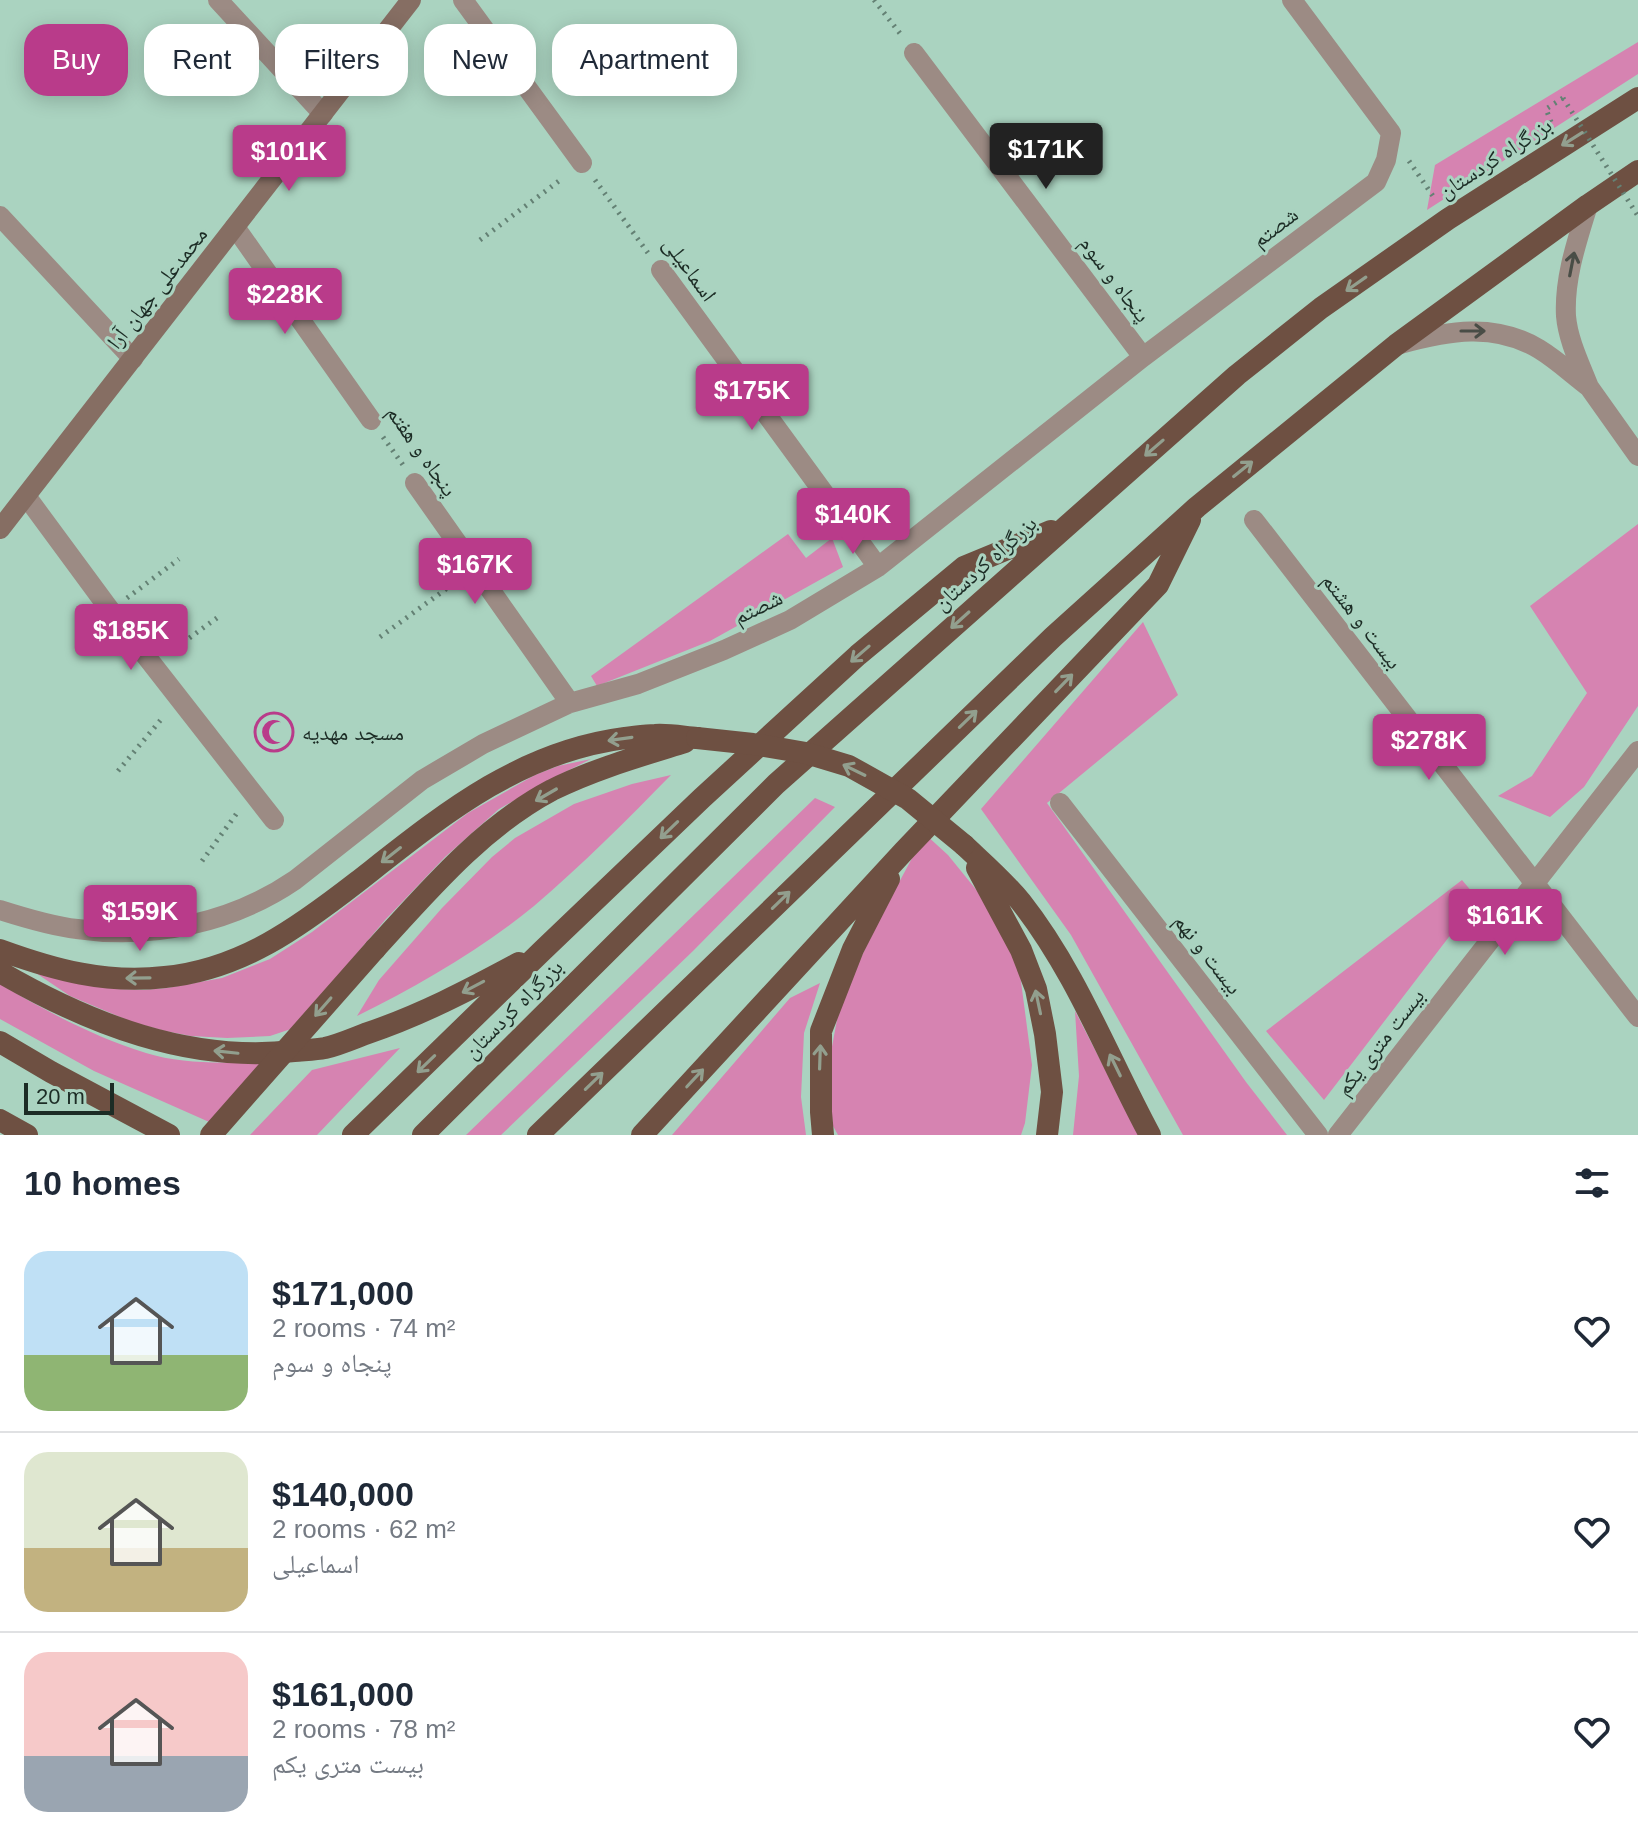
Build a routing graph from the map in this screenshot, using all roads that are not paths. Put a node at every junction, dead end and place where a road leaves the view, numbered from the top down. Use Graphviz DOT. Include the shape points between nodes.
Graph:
graph roads {
  1 [pos="218,0"];
  2 [pos="411,0"];
  3 [pos="463,0"];
  4 [pos="1292,0"];
  5 [pos="914,53"];
  6 [pos="1638,98"];
  7 [pos="323,114"];
  8 [pos="582,163"];
  9 [pos="1638,171"];
  10 [pos="1588,205"];
  11 [pos="0,216"];
  12 [pos="235,227"];
  13 [pos="661,270"];
  14 [pos="1396,345"];
  15 [pos="1143,357"];
  16 [pos="133,359"];
  17 [pos="1589,387"];
  18 [pos="371,420"];
  19 [pos="1638,456"];
  20 [pos="415,483"];
  21 [pos="26,496"];
  22 [pos="1197,507"];
  23 [pos="1254,520"];
  24 [pos="1067,525"];
  25 [pos="0,529"];
  26 [pos="878,567"];
  27 [pos="570,703"];
  28 [pos="697,738"];
  29 [pos="1638,751"];
  30 [pos="1060,803"];
  31 [pos="274,820"];
  32 [pos="964,845"];
  33 [pos="904,851"];
  34 [pos="1535,884"];
  35 [pos="0,910"];
  36 [pos="0,950"];
  37 [pos="542,951"];
  38 [pos="0,972"];
  39 [pos="1638,1017"];
  40 [pos="0,1042"];
  41 [pos="0,1120"];
  42 [pos="361,1128"];
  43 [pos="27,1135"];
  44 [pos="169,1135"];
  45 [pos="211,1135"];
  46 [pos="423,1135"];
  47 [pos="538,1135"];
  48 [pos="642,1135"];
  49 [pos="823,1135"];
  50 [pos="1047,1135"];
  51 [pos="1150,1135"];
  52 [pos="1318,1135"];
  53 [pos="1338,1135"];
  1 -- 7 [label="street"];
  2 -- 7 [label="main road, محمدعلی جهان آرا"];
  3 -- 8 [label="street"];
  4 -- 15 [label="street, شصتم" via="1391,133 1386,160 1376,182"];
  5 -- 15 [label="street, پنجاه و سوم"];
  6 -- 24 [label="highway, بزرگراه کردستان, one-way" via="1448,219 1321,308"];
  7 -- 12 [label="main road, محمدعلی جهان آرا"];
  9 -- 10 [label="highway"];
  10 -- 14 [label="highway"];
  17 -- 10 [label="street, one-way" via="1566,315 1572,258"];
  11 -- 16 [label="street"];
  12 -- 16 [label="main road, محمدعلی جهان آرا"];
  12 -- 18 [label="street, پنجاه و هفتم"];
  13 -- 26 [label="street, اسماعیلی"];
  14 -- 17 [label="street, one-way" via="1455,331 1487,331 1538,349"];
  22 -- 14 [label="highway, one-way"];
  15 -- 26 [label="street, شصتم"];
  16 -- 21 [label="main road, محمدعلی جهان آرا"];
  17 -- 19 [label="street"];
  20 -- 27 [label="street, پنجاه و هفتم"];
  21 -- 25 [label="main road, محمدعلی جهان آرا"];
  21 -- 31 [label="street"];
  33 -- 22 [label="highway, one-way" via="1158,585"];
  47 -- 22 [label="highway, one-way" via="1041,648"];
  23 -- 34 [label="street, بیست و هشتم"];
  24 -- 37 [label="highway, one-way" via="964,567 858,655"];
  24 -- 46 [label="highway, بزرگراه کردستان, one-way" via="776,784"];
  26 -- 27 [label="street, شصتم" via="790,620 724,650 638,684"];
  27 -- 35 [label="street, شصتم" via="422,780 301,875 246,908 170,929 139,931 79,930"];
  32 -- 28 [label="highway, one-way, bridge" via="908,799 849,766 806,753"];
  28 -- 36 [label="highway, one-way" via="656,735 581,746 511,773 454,808 290,931 243,957 202,970 131,979 92,976"];
  28 -- 45 [label="highway, one-way, bridge" via="552,790 486,835 375,949"];
  29 -- 34 [label="street, بیست متری یکم"];
  30 -- 52 [label="street, بیست و نهم"];
  50 -- 32 [label="highway, one-way" via="1052,1092 1036,989 1021,950"];
  51 -- 32 [label="highway, one-way" via="1056,953 1020,900"];
  48 -- 33 [label="highway, one-way"];
  49 -- 33 [label="highway, one-way" via="821,1031 853,949"];
  34 -- 39 [label="street, بیست و هشتم"];
  34 -- 53 [label="street, بیست متری یکم"];
  37 -- 38 [label="highway, one-way" via="402,1021 325,1048 262,1055 147,1038 75,1011"];
  37 -- 42 [label="highway, one-way"];
  40 -- 44 [label="highway"];
  41 -- 43 [label="highway"];
}
